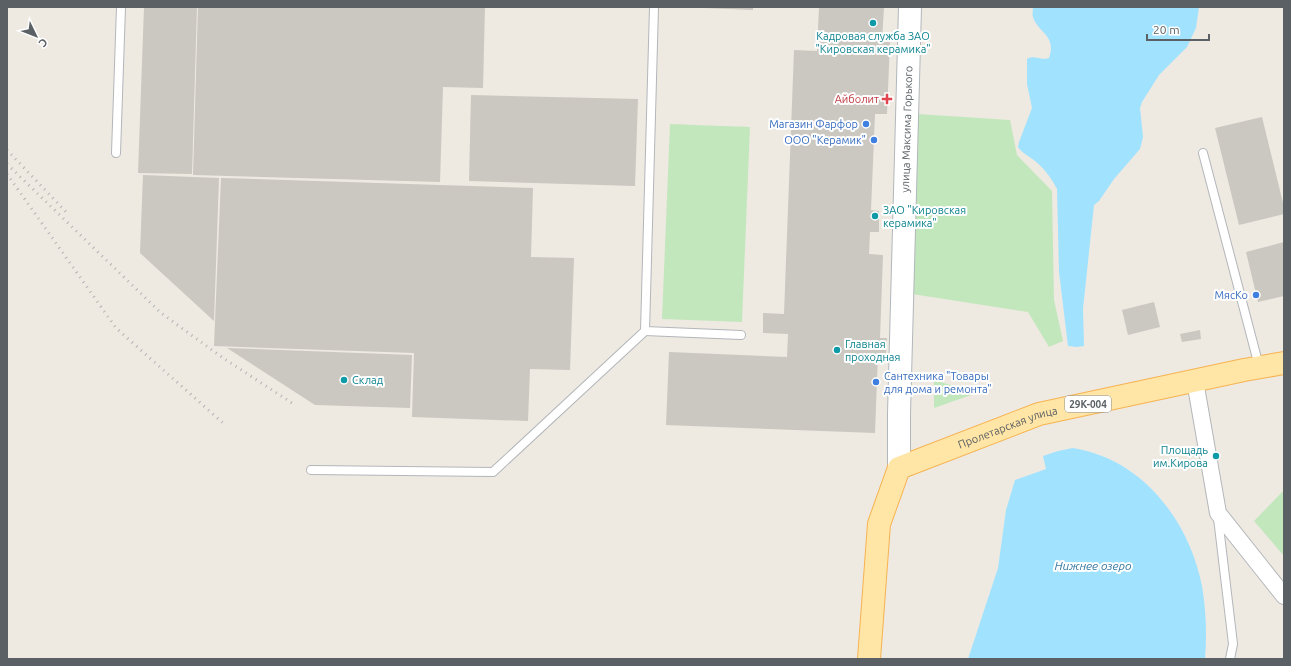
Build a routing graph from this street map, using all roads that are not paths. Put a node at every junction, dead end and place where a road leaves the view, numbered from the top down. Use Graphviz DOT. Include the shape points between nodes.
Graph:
graph roads {
  1 [pos="121,7"];
  2 [pos="654,7"];
  3 [pos="910,7"];
  4 [pos="116,153"];
  5 [pos="1203,153"];
  6 [pos="645,331"];
  7 [pos="741,335"];
  8 [pos="1284,363"];
  9 [pos="1260,366"];
  10 [pos="1195,381"];
  11 [pos="899,468"];
  12 [pos="311,470"];
  13 [pos="1218,513"];
  14 [pos="1284,596"];
  15 [pos="869,659"];
  16 [pos="1230,659"];
  1 -- 4 [label="lane"];
  2 -- 6 [label="lane"];
  3 -- 11 [label="street, улица Максима Горького"];
  5 -- 9 [label="lane"];
  6 -- 7 [label="lane"];
  6 -- 12 [label="lane" via="493,472"];
  8 -- 9 [label="main road, Пролетарская улица / 29К-004"];
  9 -- 10 [label="main road, Пролетарская улица / 29К-004"];
  10 -- 11 [label="main road, Пролетарская улица / 29К-004" via="1039,414"];
  10 -- 13 [label="street"];
  11 -- 15 [label="main road" via="879,524"];
  13 -- 14 [label="street"];
  13 -- 16 [label="lane" via="1233,644"];
}
